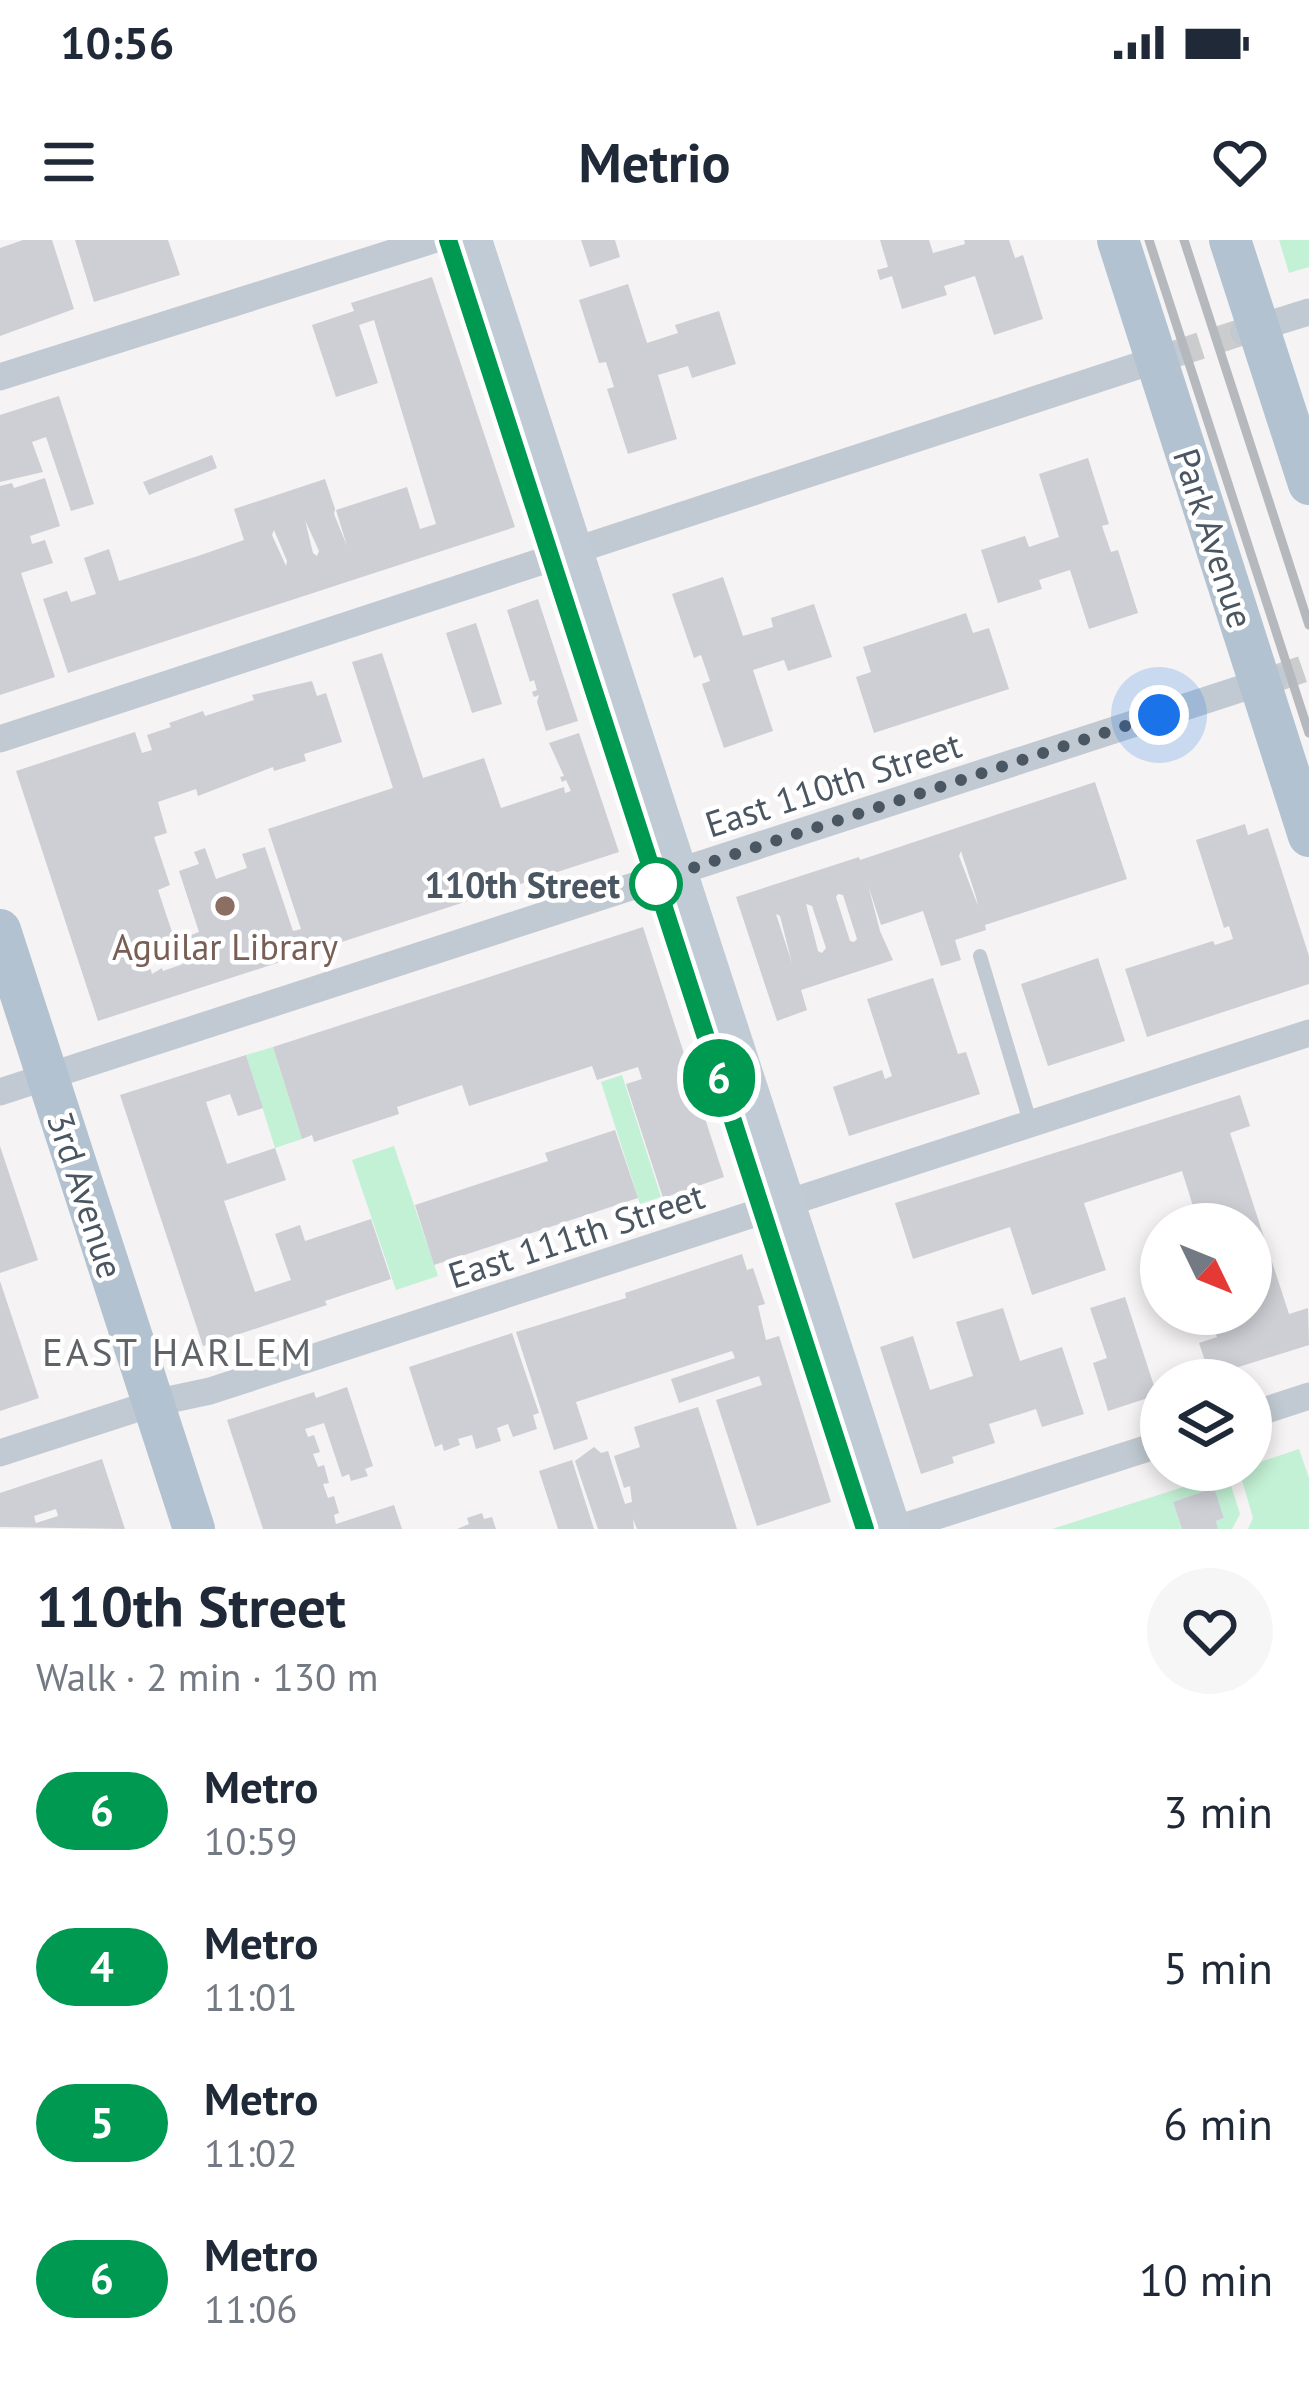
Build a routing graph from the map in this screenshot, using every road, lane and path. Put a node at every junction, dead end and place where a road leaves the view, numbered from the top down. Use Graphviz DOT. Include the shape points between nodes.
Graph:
graph roads {
  1 [pos="433,240"];
  2 [pos="475,240"];
  3 [pos="1118,240"];
  4 [pos="1230,240"];
  5 [pos="1309,312"];
  6 [pos="1249,331"];
  7 [pos="1166,357"];
  8 [pos="0,377"];
  9 [pos="1309,484"];
  10 [pos="574,550"];
  11 [pos="1269,680"];
  12 [pos="0,739"];
  13 [pos="1309,836"];
  14 [pos="679,873"];
  15 [pos="0,930"];
  16 [pos="980,956"];
  17 [pos="1309,1033"];
  18 [pos="48,1077"];
  19 [pos="0,1092"];
  20 [pos="1031,1125"];
  21 [pos="787,1204"];
  22 [pos="1309,1396"];
  23 [pos="154,1403"];
  24 [pos="1272,1407"];
  25 [pos="1140,1451"];
  26 [pos="0,1453"];
  27 [pos="194,1529"];
  28 [pos="894,1529"];
  1 -- 8 [label="street"];
  2 -- 10 [label="main road"];
  3 -- 7 [label="main road, Park Avenue"];
  4 -- 6 [label="main road"];
  5 -- 6 [label="street"];
  6 -- 9 [label="main road"];
  7 -- 10 [label="street"];
  7 -- 11 [label="main road, Park Avenue"];
  10 -- 12 [label="street"];
  10 -- 14 [label="main road"];
  11 -- 13 [label="main road, Park Avenue"];
  11 -- 14 [label="street, East 110th Street"];
  14 -- 18 [label="street, East 110th Street"];
  14 -- 21 [label="main road"];
  15 -- 18 [label="main road, 3rd Avenue"];
  16 -- 20 [label="lane"];
  17 -- 20 [label="street, East 111th Street"];
  18 -- 19 [label="street, East 110th Street"];
  18 -- 23 [label="main road, 3rd Avenue"];
  20 -- 21 [label="street, East 111th Street"];
  21 -- 23 [label="street, East 111th Street"];
  21 -- 28 [label="main road"];
  22 -- 24 [label="street"];
  23 -- 26 [label="street, East 111th Street"];
  23 -- 27 [label="main road, 3rd Avenue"];
  25 -- 28 [label="street"];
}
